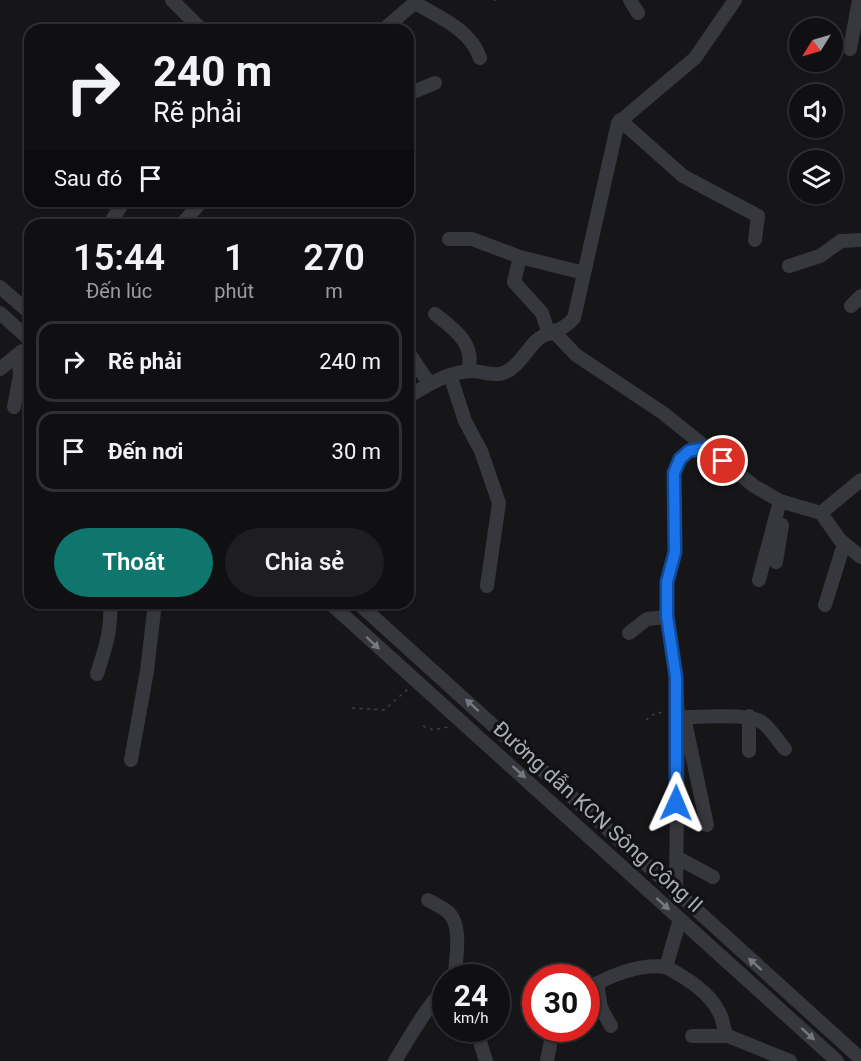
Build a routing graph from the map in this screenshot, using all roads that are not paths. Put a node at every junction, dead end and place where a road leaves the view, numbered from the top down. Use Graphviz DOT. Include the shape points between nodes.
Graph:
graph roads {
  1 [pos="172,0"];
  2 [pos="630,0"];
  3 [pos="735,0"];
  4 [pos="859,0"];
  5 [pos="417,1"];
  6 [pos="638,13"];
  7 [pos="196,24"];
  8 [pos="390,24"];
  9 [pos="850,49"];
  10 [pos="480,58"];
  11 [pos="435,83"];
  12 [pos="414,92"];
  13 [pos="620,120"];
  14 [pos="197,207"];
  15 [pos="186,219"];
  16 [pos="449,238"];
  17 [pos="755,240"];
  18 [pos="861,240"];
  19 [pos="520,257"];
  20 [pos="789,266"];
  21 [pos="584,273"];
  22 [pos="0,287"];
  23 [pos="24,308"];
  24 [pos="0,313"];
  25 [pos="435,314"];
  26 [pos="552,333"];
  27 [pos="24,336"];
  28 [pos="24,348"];
  29 [pos="18,355"];
  30 [pos="414,361"];
  31 [pos="0,369"];
  32 [pos="468,371"];
  33 [pos="450,375"];
  34 [pos="429,383"];
  35 [pos="414,393"];
  36 [pos="14,407"];
  37 [pos="707,448"];
  38 [pos="861,480"];
  39 [pos="783,501"];
  40 [pos="821,513"];
  41 [pos="844,544"];
  42 [pos="861,557"];
  43 [pos="776,562"];
  44 [pos="759,580"];
  45 [pos="487,586"];
  46 [pos="825,605"];
  47 [pos="110,609"];
  48 [pos="153,609"];
  49 [pos="337,609"];
  50 [pos="365,609"];
  51 [pos="667,616"];
  52 [pos="629,633"];
  53 [pos="97,674"];
  54 [pos="680,715"];
  55 [pos="749,716"];
  56 [pos="784,749"];
  57 [pos="749,751"];
  58 [pos="131,760"];
  59 [pos="585,806"];
  60 [pos="572,821"];
  61 [pos="707,825"];
  62 [pos="675,857"];
  63 [pos="713,878"];
  64 [pos="676,894"];
  65 [pos="428,900"];
  66 [pos="680,919"];
  67 [pos="456,964"];
  68 [pos="666,967"];
  69 [pos="600,984"];
  70 [pos="432,1000"];
  71 [pos="600,1006"];
  72 [pos="611,1026"];
  73 [pos="692,1036"];
  74 [pos="728,1036"];
  75 [pos="480,1042"];
  76 [pos="551,1042"];
  77 [pos="861,1059"];
  78 [pos="395,1061"];
  79 [pos="486,1061"];
  80 [pos="547,1061"];
  81 [pos="790,1061"];
  82 [pos="837,1061"];
  1 -- 7 [label="street"];
  2 -- 6 [label="street"];
  3 -- 13 [label="street" via="695,58"];
  4 -- 9 [label="street"];
  5 -- 8 [label="street"];
  5 -- 10 [label="street" via="460,31 476,46"];
  11 -- 12 [label="street"];
  13 -- 17 [label="street" via="683,176 758,216"];
  13 -- 21 [label="street"];
  14 -- 15 [label="street"];
  16 -- 19 [label="street" via="472,239"];
  18 -- 20 [label="street" via="841,241 820,256"];
  19 -- 21 [label="street"];
  19 -- 26 [label="street" via="514,282 542,313"];
  21 -- 26 [label="street" via="574,318"];
  22 -- 23 [label="street"];
  24 -- 27 [label="street"];
  25 -- 32 [label="street" via="462,336 470,357"];
  26 -- 32 [label="street" via="537,340 511,369 500,375"];
  26 -- 37 [label="street" via="600,373 663,413"];
  28 -- 29 [label="street"];
  29 -- 31 [label="street"];
  29 -- 36 [label="street" via="20,375"];
  30 -- 34 [label="street"];
  32 -- 33 [label="street"];
  33 -- 34 [label="street"];
  33 -- 45 [label="street" via="499,502"];
  34 -- 35 [label="street"];
  37 -- 39 [label="street" via="754,486"];
  37 -- 51 [label="street" via="689,451 674,473 675,552 667,582"];
  38 -- 40 [label="street"];
  39 -- 40 [label="street"];
  39 -- 43 [label="street"];
  39 -- 44 [label="street"];
  40 -- 41 [label="street"];
  41 -- 42 [label="street"];
  41 -- 46 [label="street"];
  47 -- 53 [label="street" via="110,634"];
  48 -- 58 [label="street"];
  49 -- 60 [label="street, Đường dẫn KCN Sông Công II, one-way"];
  59 -- 50 [label="street, Đường dẫn KCN Sông Công II, one-way"];
  51 -- 52 [label="street" via="647,619"];
  51 -- 54 [label="street"];
  54 -- 55 [label="street"];
  54 -- 61 [label="street"];
  54 -- 62 [label="street"];
  55 -- 56 [label="street" via="764,723"];
  55 -- 57 [label="street"];
  59 -- 60 [label="street"];
  59 -- 64 [label="street, Đường dẫn KCN Sông Công II"];
  60 -- 66 [label="street, Đường dẫn KCN Sông Công II, one-way"];
  62 -- 63 [label="street"];
  62 -- 64 [label="street"];
  77 -- 64 [label="street, Đường dẫn KCN Sông Công II, one-way"];
  65 -- 67 [label="street" via="449,912 454,921"];
  66 -- 68 [label="street"];
  66 -- 82 [label="street, Đường dẫn KCN Sông Công II, one-way"];
  68 -- 69 [label="street" via="656,965"];
  68 -- 74 [label="street" via="710,1000"];
  70 -- 78 [label="street"];
  71 -- 72 [label="street"];
  73 -- 74 [label="street"];
  74 -- 81 [label="street"];
  75 -- 79 [label="street"];
  76 -- 80 [label="street"];
}
